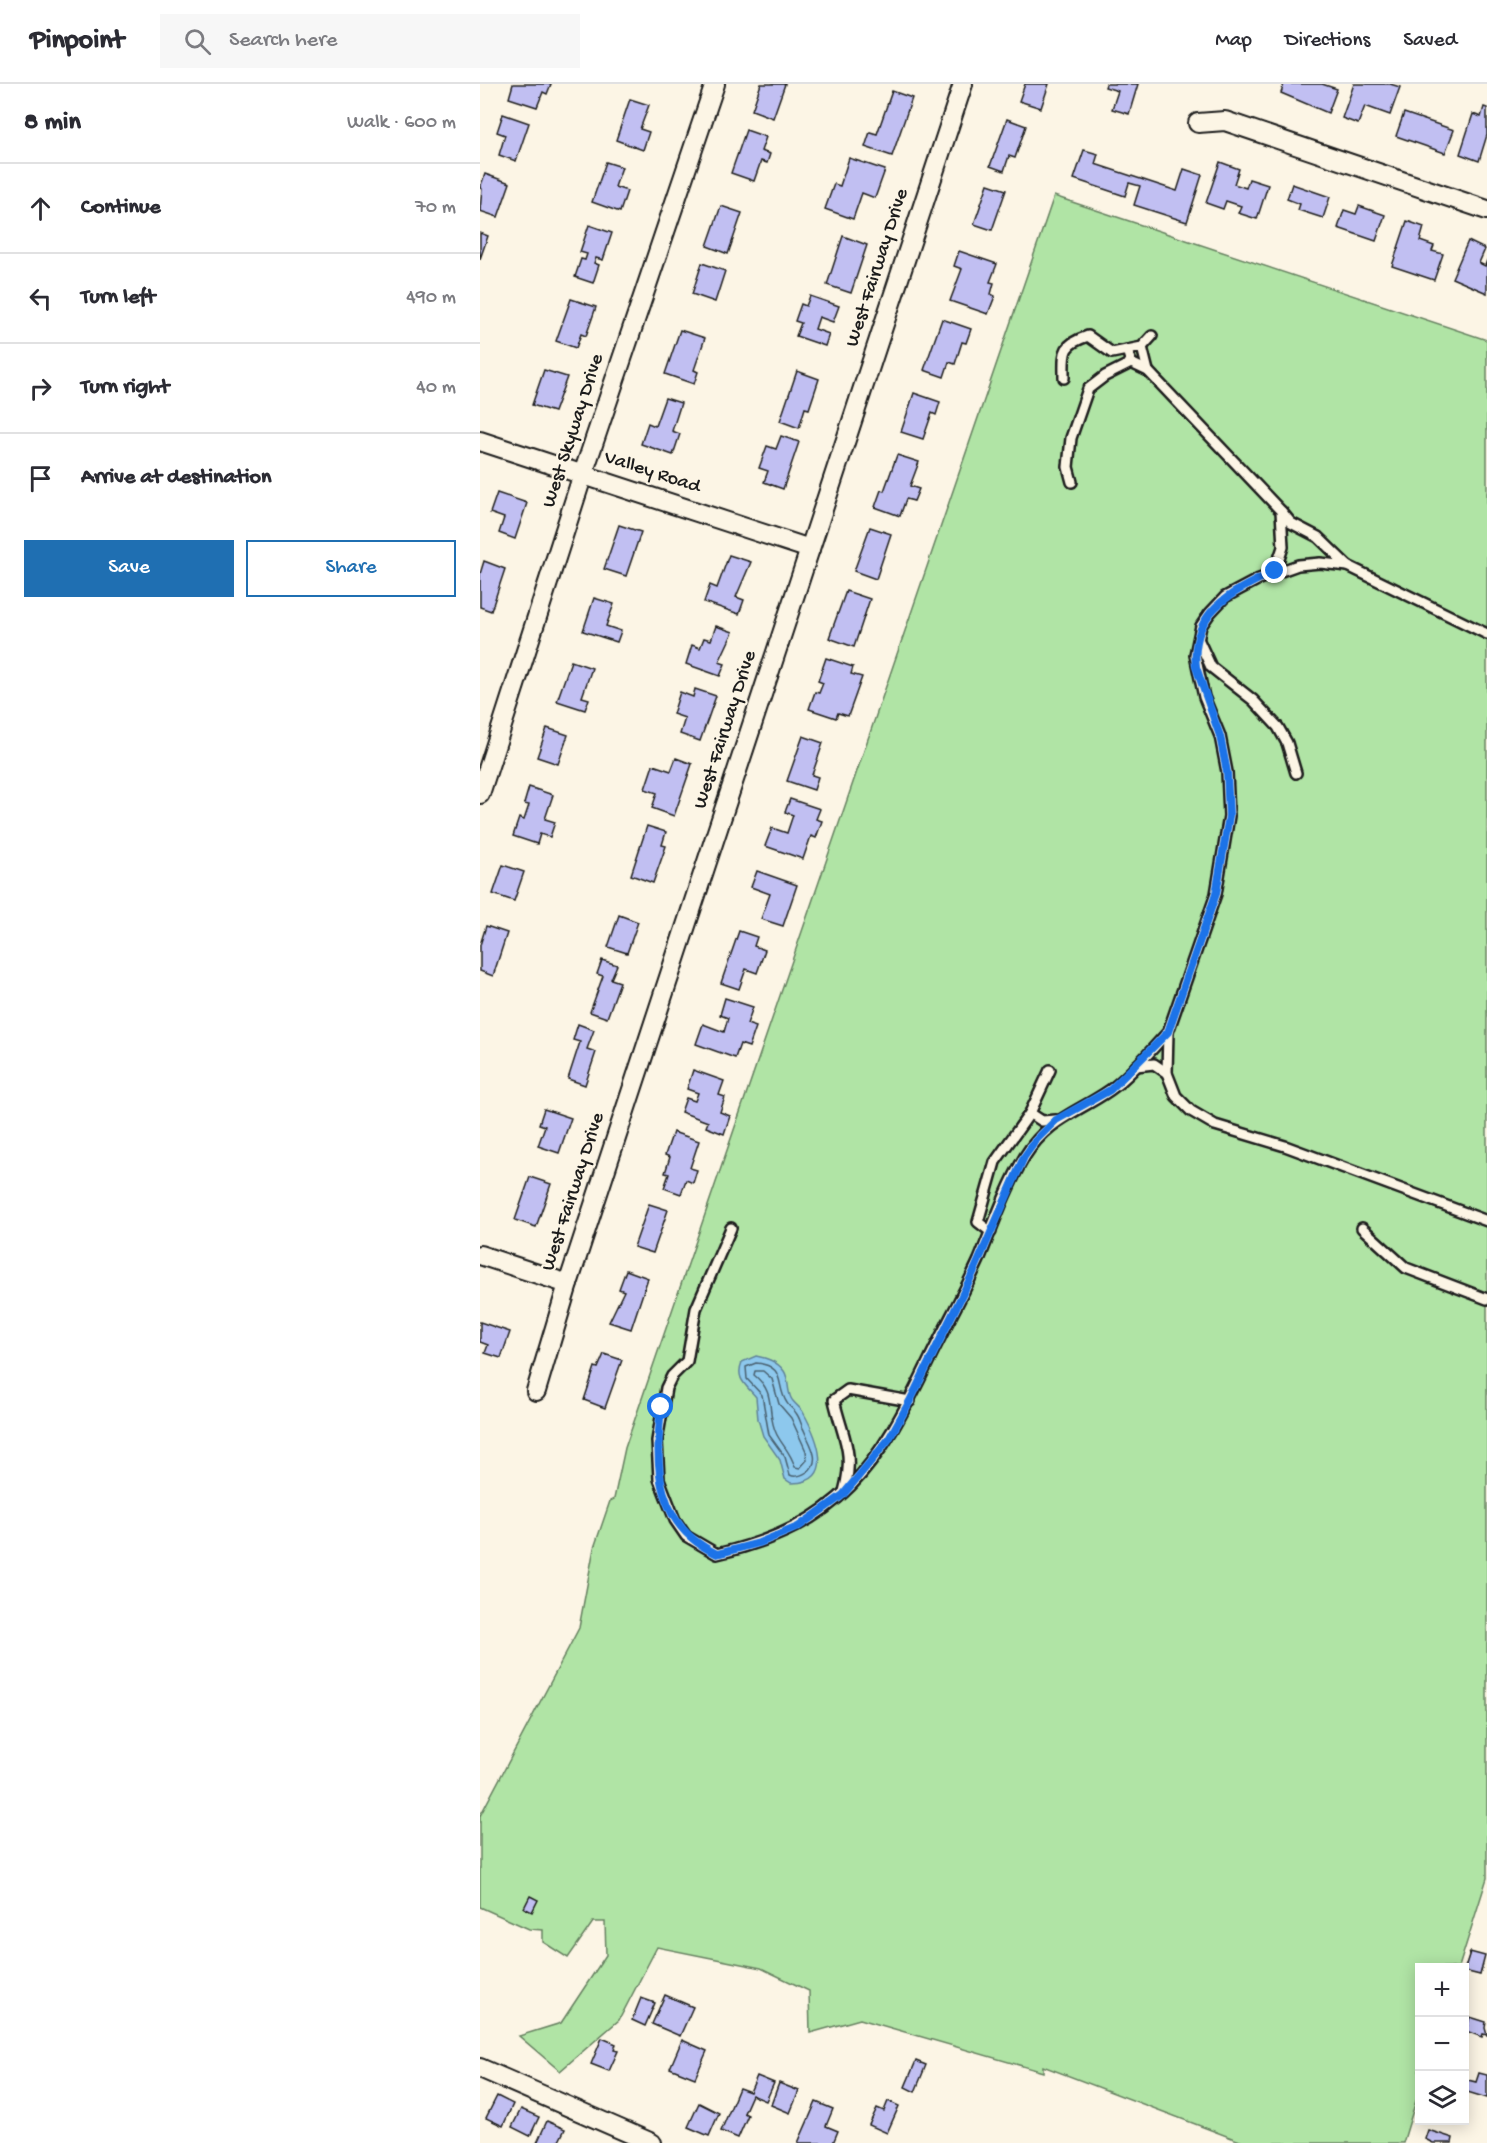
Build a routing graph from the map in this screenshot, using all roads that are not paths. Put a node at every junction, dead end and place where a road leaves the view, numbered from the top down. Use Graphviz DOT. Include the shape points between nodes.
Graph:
graph roads {
  1 [pos="715,84"];
  2 [pos="963,84"];
  3 [pos="1198,123"];
  4 [pos="1487,210"];
  5 [pos="1152,336"];
  6 [pos="1142,347"];
  7 [pos="1127,350"];
  8 [pos="1131,363"];
  9 [pos="1148,371"];
  10 [pos="1064,378"];
  11 [pos="480,441"];
  12 [pos="583,474"];
  13 [pos="1072,483"];
  14 [pos="1281,511"];
  15 [pos="810,549"];
  16 [pos="1348,566"];
  17 [pos="1275,571"];
  18 [pos="1487,634"];
  19 [pos="1199,639"];
  20 [pos="1296,773"];
  21 [pos="480,794"];
  22 [pos="1168,1032"];
  23 [pos="1134,1067"];
  24 [pos="1050,1070"];
  25 [pos="1167,1072"];
  26 [pos="1029,1113"];
  27 [pos="1056,1120"];
  28 [pos="1487,1221"];
  29 [pos="731,1228"];
  30 [pos="1362,1228"];
  31 [pos="991,1232"];
  32 [pos="480,1255"];
  33 [pos="568,1284"];
  34 [pos="1487,1299"];
  35 [pos="536,1391"];
  36 [pos="910,1401"];
  37 [pos="843,1495"];
  38 [pos="480,2068"];
  39 [pos="652,2143"];
  1 -- 12 [label="street, West Skyway Drive"];
  2 -- 15 [label="street, West Fairway Drive"];
  3 -- 4 [label="street" via="1225,120"];
  5 -- 6 [label="lane"];
  6 -- 7 [label="lane"];
  6 -- 9 [label="lane"];
  7 -- 8 [label="lane"];
  7 -- 10 [label="lane" via="1112,353 1088,336 1071,342 1064,352"];
  8 -- 9 [label="lane"];
  8 -- 13 [label="lane" via="1088,389 1071,438 1068,467"];
  9 -- 14 [label="lane"];
  11 -- 12 [label="street, Valley Road"];
  12 -- 15 [label="street, Valley Road"];
  12 -- 21 [label="street, West Skyway Drive"];
  14 -- 16 [label="lane" via="1291,523 1318,537"];
  14 -- 17 [label="lane" via="1283,547"];
  15 -- 33 [label="street, West Fairway Drive"];
  16 -- 17 [label="lane" via="1320,563"];
  16 -- 18 [label="lane"];
  17 -- 19 [label="lane" via="1225,597 1210,613"];
  19 -- 20 [label="lane" via="1211,667 1253,700 1278,727"];
  19 -- 22 [label="lane" via="1196,667 1220,736 1229,816 1216,894"];
  22 -- 23 [label="lane"];
  22 -- 25 [label="lane"];
  23 -- 25 [label="lane" via="1154,1064"];
  23 -- 27 [label="lane" via="1110,1090"];
  24 -- 26 [label="lane"];
  25 -- 28 [label="lane" via="1176,1096 1191,1111 1215,1125 1296,1149"];
  26 -- 27 [label="lane" via="1042,1121"];
  26 -- 31 [label="lane" via="995,1162 978,1222"];
  27 -- 31 [label="lane" via="1024,1157"];
  29 -- 37 [label="lane" via="696,1309 687,1360 672,1376 661,1407 657,1441 659,1479 667,1503 686,1536 717,1554 798,1527"];
  30 -- 34 [label="lane" via="1406,1268"];
  31 -- 36 [label="lane"];
  32 -- 33 [label="street"];
  33 -- 35 [label="street, West Fairway Drive"];
  36 -- 37 [label="lane" via="889,1439"];
  36 -- 37 [label="lane" via="848,1390 834,1400 849,1449 850,1470"];
  38 -- 39 [label="street"];
}
